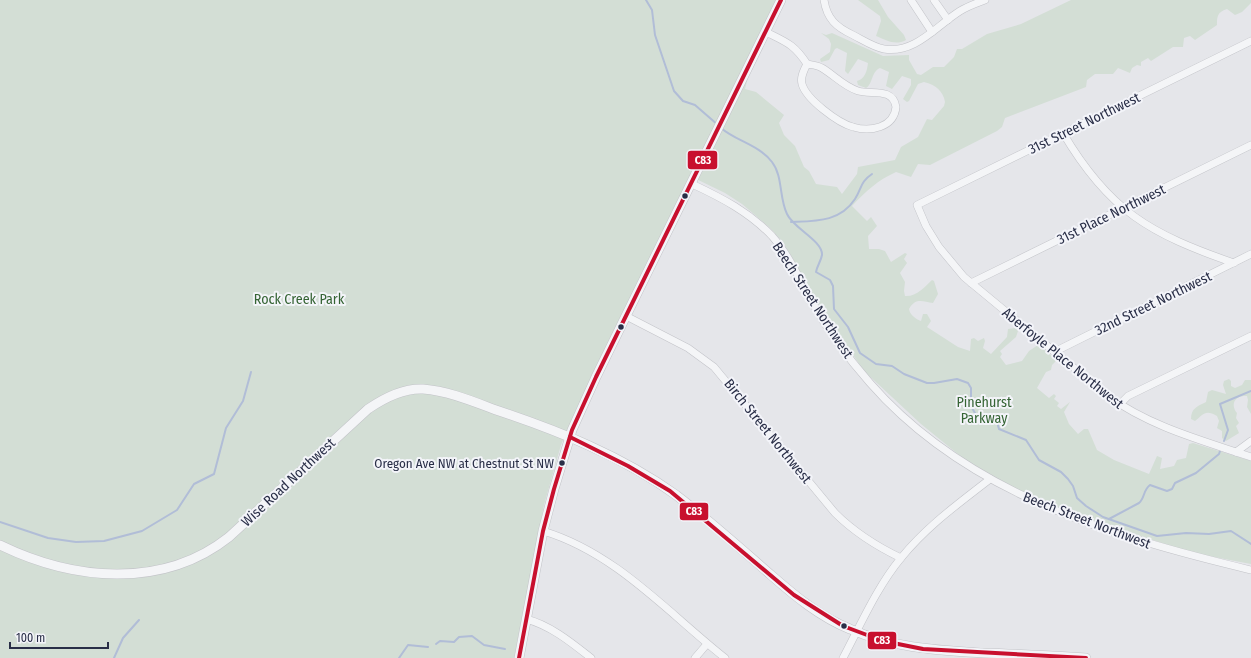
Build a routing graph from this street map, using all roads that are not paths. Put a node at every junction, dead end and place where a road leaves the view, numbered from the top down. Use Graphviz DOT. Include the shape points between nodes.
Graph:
graph roads {
  1 [pos="781,0"];
  2 [pos="824,0"];
  3 [pos="911,0"];
  4 [pos="934,0"];
  5 [pos="985,0"];
  6 [pos="948,20"];
  7 [pos="766,32"];
  8 [pos="932,32"];
  9 [pos="1251,41"];
  10 [pos="807,64"];
  11 [pos="1063,133"];
  12 [pos="1251,145"];
  13 [pos="692,184"];
  14 [pos="917,205"];
  15 [pos="1122,208"];
  16 [pos="1251,254"];
  17 [pos="1234,263"];
  18 [pos="971,283"];
  19 [pos="626,316"];
  20 [pos="1251,336"];
  21 [pos="1054,352"];
  22 [pos="1120,404"];
  23 [pos="570,437"];
  24 [pos="1251,441"];
  25 [pos="1236,452"];
  26 [pos="1251,457"];
  27 [pos="990,479"];
  28 [pos="543,531"];
  29 [pos="0,545"];
  30 [pos="901,558"];
  31 [pos="1251,570"];
  32 [pos="526,619"];
  33 [pos="857,632"];
  34 [pos="707,644"];
  35 [pos="947,654"];
  36 [pos="519,658"];
  37 [pos="591,658"];
  38 [pos="695,658"];
  39 [pos="726,658"];
  40 [pos="843,658"];
  41 [pos="1086,658"];
  1 -- 7 [label="street"];
  2 -- 8 [label="street" via="827,13 837,26 880,48 904,48"];
  3 -- 8 [label="street"];
  4 -- 6 [label="street"];
  5 -- 6 [label="street" via="962,10"];
  6 -- 8 [label="street"];
  7 -- 10 [label="street" via="794,47"];
  7 -- 13 [label="street"];
  9 -- 11 [label="street, 31st Street Northwest"];
  10 -- 10 [label="street" via="822,68 852,89 888,95 896,104 892,119 877,128 855,127 842,122 822,108 804,89 802,78"];
  11 -- 14 [label="street, 31st Street Northwest"];
  11 -- 15 [label="street" via="1094,179"];
  12 -- 15 [label="street, 31st Place Northwest"];
  13 -- 19 [label="street"];
  13 -- 27 [label="street, Beech Street Northwest" via="746,213 772,237 786,254 833,335 870,383 936,443"];
  14 -- 18 [label="street, Aberfoyle Place Northwest" via="926,226 943,253"];
  15 -- 17 [label="street" via="1163,235"];
  15 -- 18 [label="street, 31st Place Northwest"];
  16 -- 17 [label="street, 32nd Street Northwest"];
  17 -- 21 [label="street, 32nd Street Northwest"];
  18 -- 21 [label="street, Aberfoyle Place Northwest"];
  19 -- 23 [label="street"];
  19 -- 30 [label="street, Birch Street Northwest" via="688,348 714,367 835,513 862,537"];
  20 -- 22 [label="street" via="1128,396"];
  21 -- 22 [label="street, Aberfoyle Place Northwest"];
  22 -- 25 [label="street, Aberfoyle Place Northwest" via="1161,427"];
  23 -- 28 [label="street"];
  23 -- 29 [label="street, Wise Road Northwest" via="450,394 423,389 406,391 388,397 368,409 229,537 205,554 181,565 138,572 86,571 44,563"];
  23 -- 33 [label="street, Wise Road Northwest" via="634,469 668,490 802,601 833,621"];
  24 -- 25 [label="street"];
  25 -- 26 [label="street, Aberfoyle Place Northwest"];
  27 -- 30 [label="street" via="940,517"];
  27 -- 31 [label="street, Beech Street Northwest" via="1035,502 1089,523 1180,553"];
  28 -- 32 [label="street"];
  28 -- 34 [label="street" via="588,549 615,566"];
  30 -- 33 [label="street" via="881,587"];
  32 -- 36 [label="street"];
  32 -- 37 [label="street" via="542,624"];
  33 -- 35 [label="street, Wise Road Northwest" via="896,645"];
  33 -- 40 [label="street"];
  34 -- 38 [label="street"];
  34 -- 39 [label="street"];
  35 -- 41 [label="street, Wise Road Northwest"];
}
